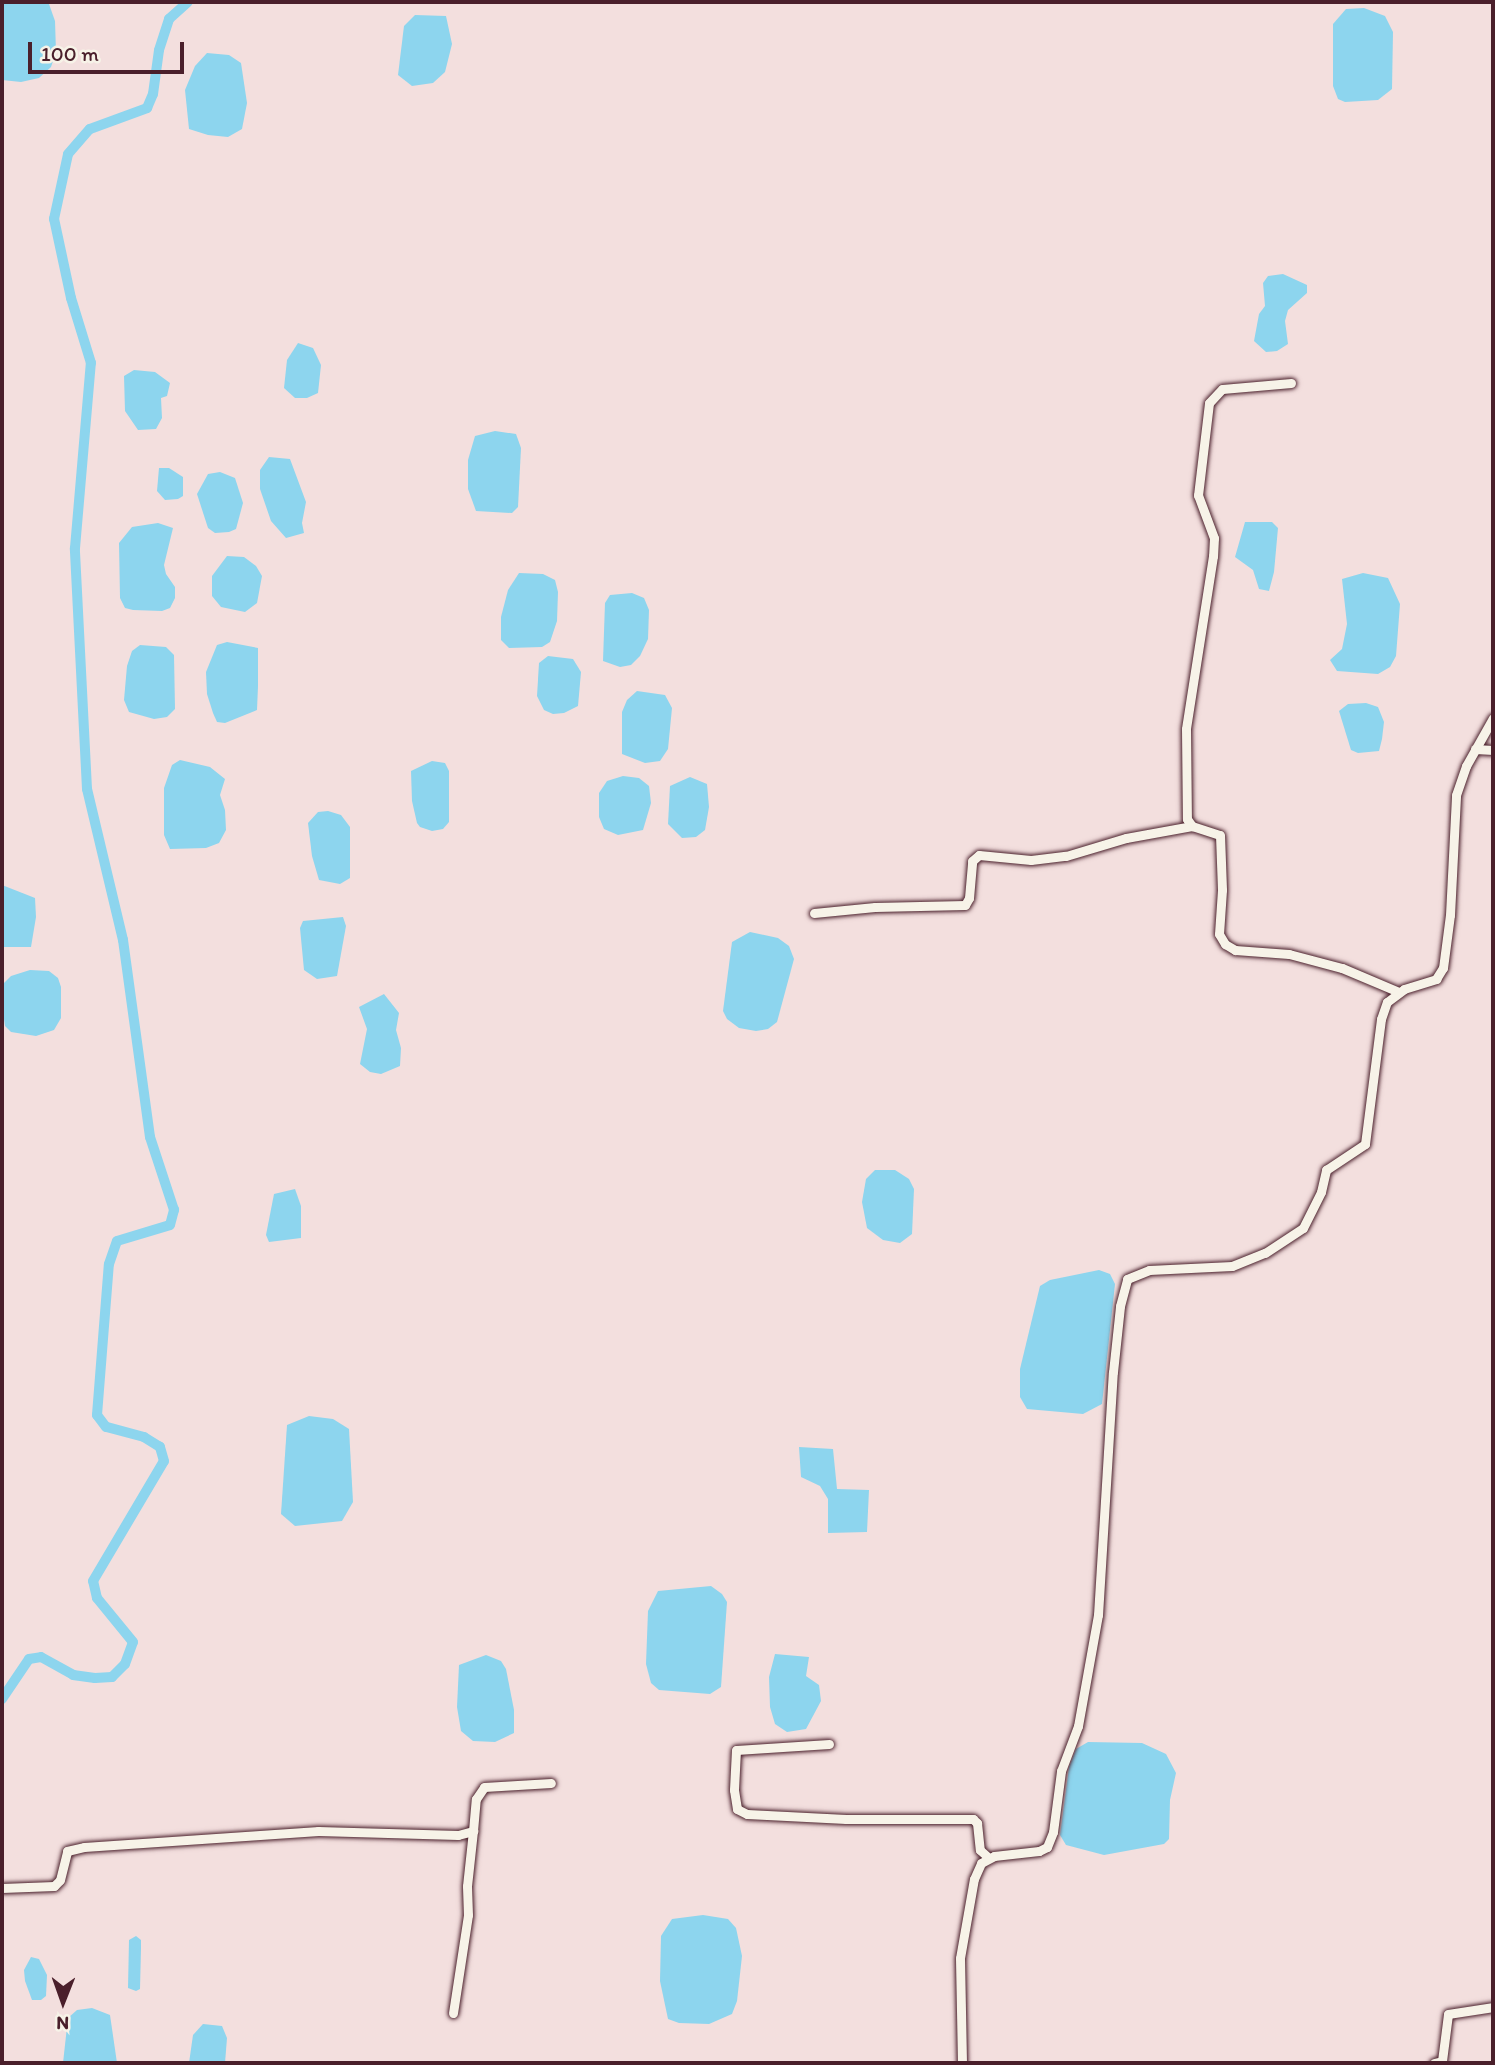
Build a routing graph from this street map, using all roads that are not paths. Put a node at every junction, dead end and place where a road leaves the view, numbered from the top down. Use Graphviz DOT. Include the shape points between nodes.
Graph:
graph roads {
  1 [pos="1291,383"];
  2 [pos="1493,718"];
  3 [pos="1475,749"];
  4 [pos="1493,750"];
  5 [pos="1192,826"];
  6 [pos="814,913"];
  7 [pos="1399,992"];
  8 [pos="829,1744"];
  9 [pos="551,1783"];
  10 [pos="473,1831"];
  11 [pos="989,1858"];
  12 [pos="2,1888"];
  13 [pos="1493,2007"];
  14 [pos="453,2013"];
  15 [pos="962,2063"];
  16 [pos="1434,2063"];
  1 -- 5 [label="street" via="1222,390 1209,403 1198,495 1214,538 1186,729 1187,819"];
  2 -- 3 [label="street"];
  3 -- 4 [label="street"];
  3 -- 7 [label="street" via="1456,794 1443,968 1436,979"];
  5 -- 6 [label="street" via="1126,838 1066,856 1031,860 979,855 972,861 965,905"];
  5 -- 7 [label="street" via="1220,835 1219,934 1225,944 1235,950 1289,954 1342,968"];
  7 -- 11 [label="street" via="1387,1002 1381,1019 1365,1144 1326,1170 1303,1228 1265,1253 1232,1266 1149,1270 1127,1279 1113,1372 1098,1615 1078,1726 1061,1771 1053,1832 1047,1847 1039,1852"];
  8 -- 11 [label="street" via="736,1749 737,1808 747,1814 846,1819 973,1818 980,1850"];
  9 -- 10 [label="street" via="484,1787 476,1799"];
  10 -- 12 [label="street" via="458,1835 318,1831 84,1847 67,1852 54,1886"];
  10 -- 14 [label="street"];
  11 -- 15 [label="street" via="974,1878 960,1958"];
  13 -- 16 [label="street" via="1448,2014 1443,2061"];
}
